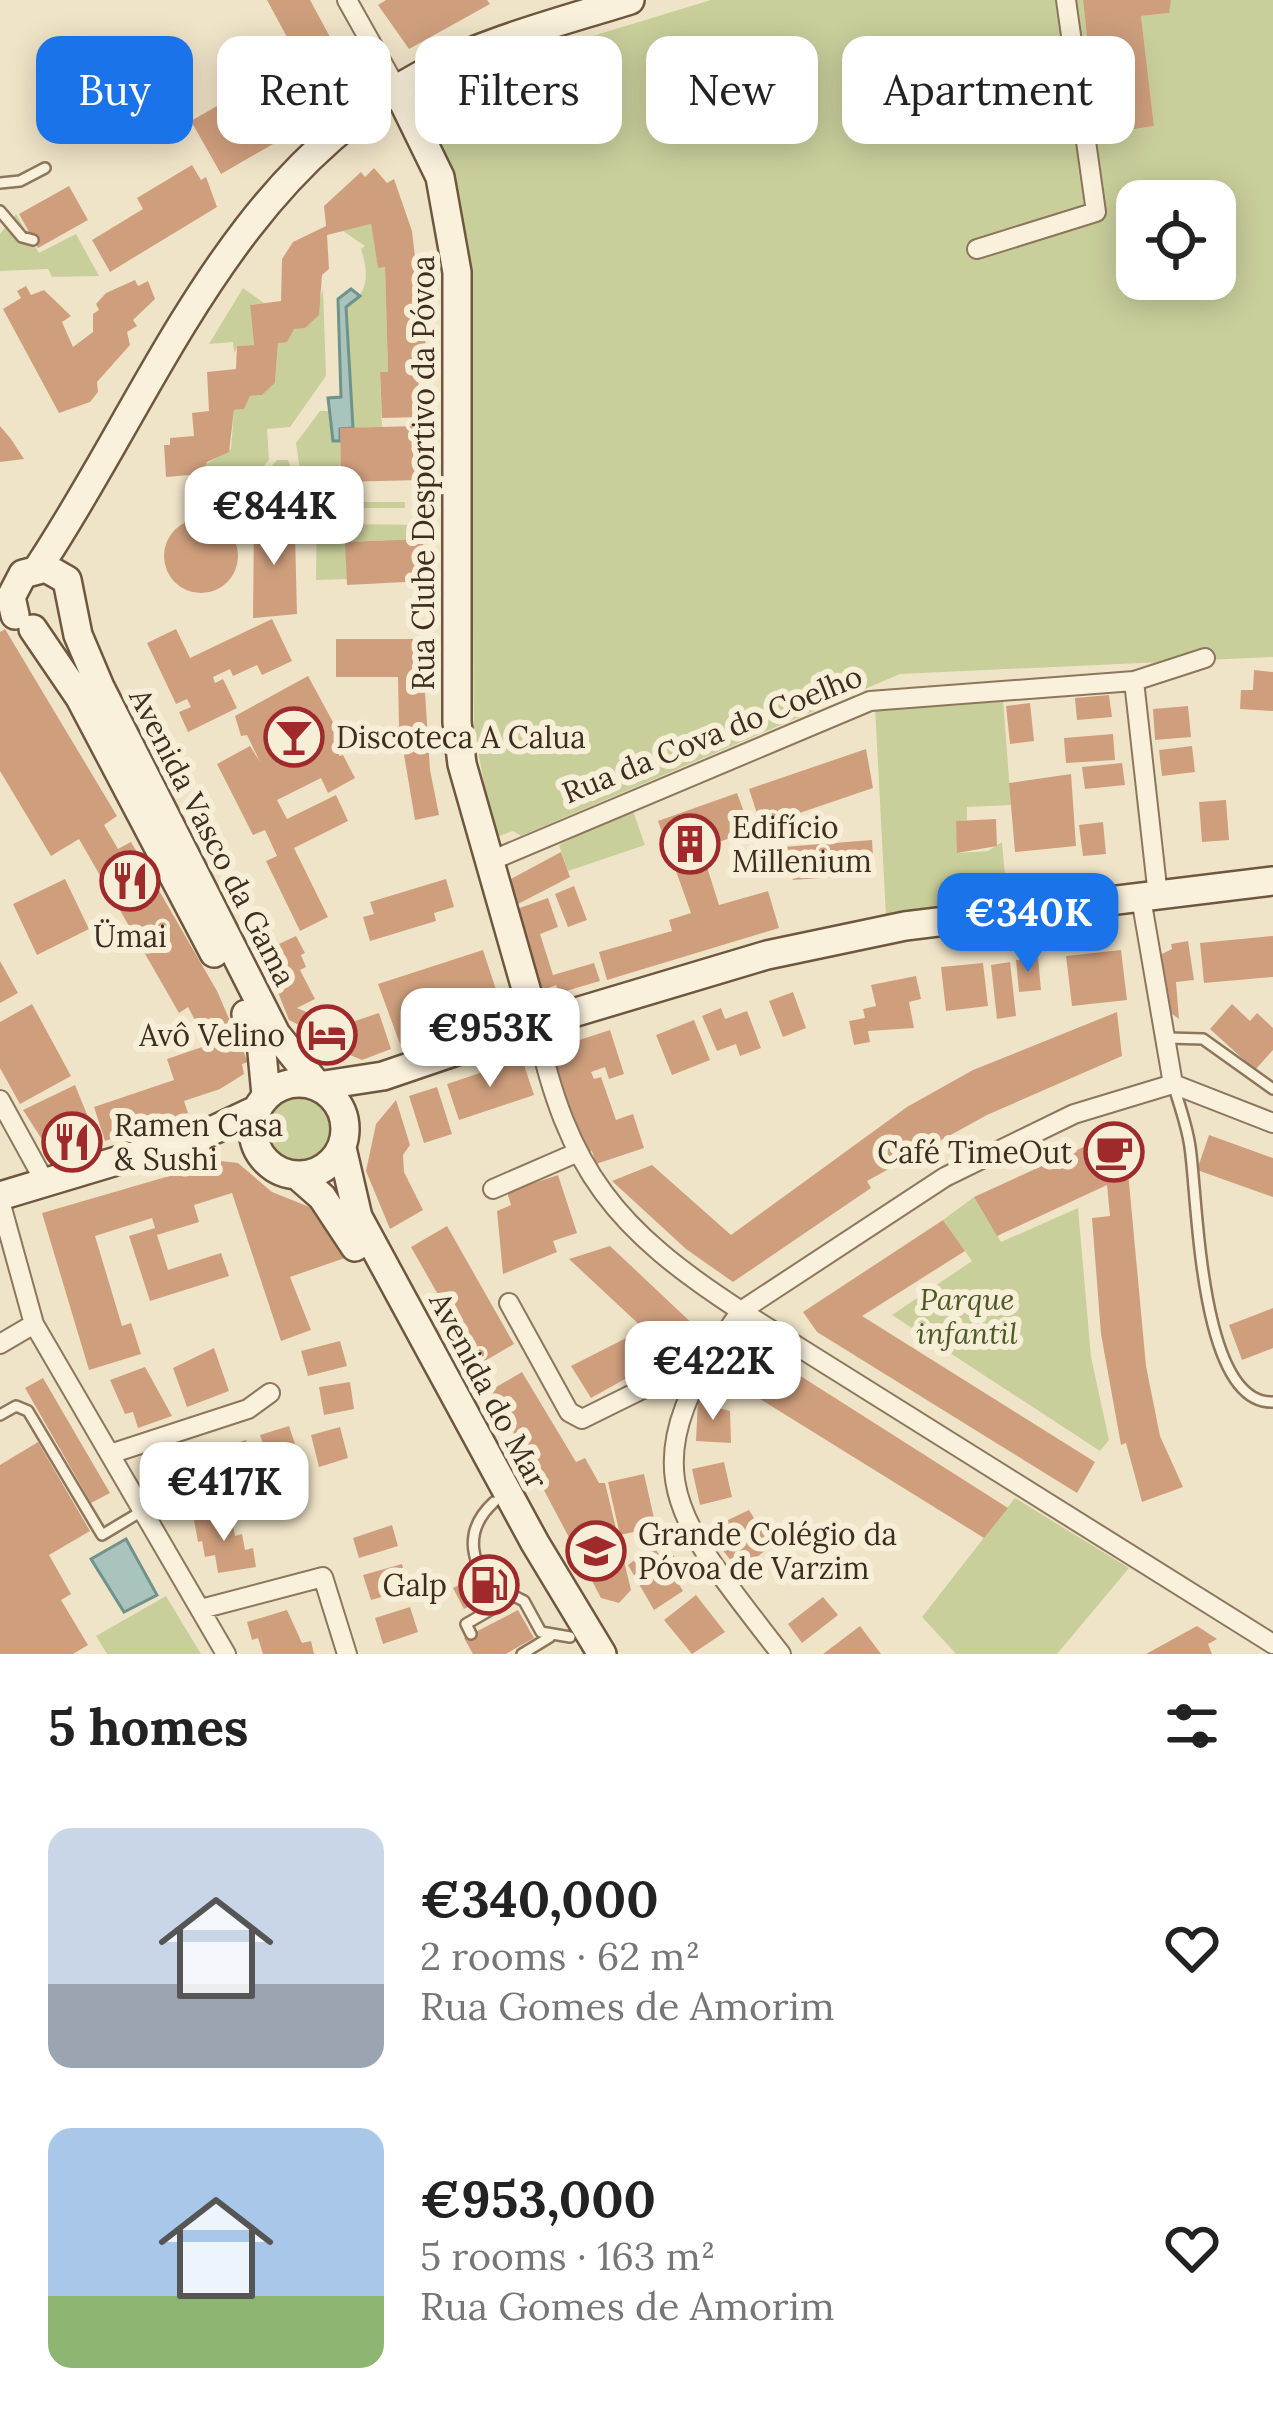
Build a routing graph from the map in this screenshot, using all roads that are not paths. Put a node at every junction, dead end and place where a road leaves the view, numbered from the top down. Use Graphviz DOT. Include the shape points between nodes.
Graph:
graph roads {
  1 [pos="347,0"];
  2 [pos="630,0"];
  3 [pos="1066,0"];
  4 [pos="398,92"];
  5 [pos="46,168"];
  6 [pos="0,183"];
  7 [pos="0,211"];
  8 [pos="33,240"];
  9 [pos="977,249"];
  10 [pos="69,521"];
  11 [pos="20,572"];
  12 [pos="70,593"];
  13 [pos="16,614"];
  14 [pos="1205,658"];
  15 [pos="1134,681"];
  16 [pos="488,862"];
  17 [pos="1273,881"];
  18 [pos="1149,897"];
  19 [pos="536,1024"];
  20 [pos="1168,1038"];
  21 [pos="383,1076"];
  22 [pos="1173,1084"];
  23 [pos="318,1086"];
  24 [pos="1273,1089"];
  25 [pos="0,1100"];
  26 [pos="261,1103"];
  27 [pos="1273,1123"];
  28 [pos="202,1135"];
  29 [pos="344,1139"];
  30 [pos="255,1147"];
  31 [pos="576,1153"];
  32 [pos="298,1176"];
  33 [pos="45,1182"];
  34 [pos="493,1189"];
  35 [pos="0,1199"];
  36 [pos="508,1303"];
  37 [pos="741,1311"];
  38 [pos="34,1324"];
  39 [pos="0,1344"];
  40 [pos="690,1391"];
  41 [pos="270,1393"];
  42 [pos="1273,1402"];
  43 [pos="0,1415"];
  44 [pos="110,1454"];
  45 [pos="494,1502"];
  46 [pos="143,1511"];
  47 [pos="497,1606"];
  48 [pos="200,1610"];
  49 [pos="471,1634"];
  50 [pos="566,1643"];
  51 [pos="1273,1644"];
  52 [pos="226,1654"];
  53 [pos="347,1654"];
  54 [pos="523,1654"];
  55 [pos="602,1654"];
  56 [pos="782,1654"];
  1 -- 4 [label="street"];
  2 -- 4 [label="main road" via="495,41"];
  3 -- 9 [label="street" via="1096,212"];
  4 -- 10 [label="main road" via="346,126 273,196 191,304"];
  4 -- 16 [label="main road, Rua Clube Desportivo da Póvoa" via="440,177 454,237 457,722"];
  5 -- 6 [label="lane"];
  7 -- 8 [label="lane"];
  10 -- 11 [label="main road"];
  10 -- 12 [label="main road"];
  11 -- 12 [label="main road"];
  11 -- 13 [label="main road" via="10,597"];
  12 -- 13 [label="main road" via="57,627"];
  12 -- 23 [label="main road, Avenida Vasco da Gama" via="100,687 276,1034"];
  13 -- 26 [label="main road, Avenida Vasco da Gama" via="80,698 261,1042"];
  14 -- 15 [label="street, Rua da Cova do Coelho"];
  15 -- 16 [label="street, Rua da Cova do Coelho" via="870,701"];
  15 -- 18 [label="street"];
  16 -- 19 [label="main road"];
  17 -- 18 [label="main road"];
  18 -- 19 [label="main road" via="905,926"];
  18 -- 20 [label="street"];
  19 -- 21 [label="main road"];
  19 -- 31 [label="street"];
  20 -- 22 [label="street"];
  20 -- 24 [label="lane" via="1203,1039"];
  21 -- 23 [label="main road"];
  21 -- 29 [label="main road"];
  22 -- 27 [label="street"];
  22 -- 37 [label="street" via="998,1147"];
  22 -- 42 [label="lane" via="1190,1139 1201,1272 1229,1377 1243,1394"];
  23 -- 26 [label="main road" via="300,1082"];
  23 -- 29 [label="main road" via="343,1112"];
  25 -- 33 [label="street"];
  26 -- 28 [label="main road"];
  26 -- 30 [label="main road"];
  28 -- 30 [label="main road"];
  28 -- 33 [label="main road"];
  29 -- 32 [label="main road" via="332,1163"];
  29 -- 55 [label="main road, Avenida do Mar" via="358,1217"];
  30 -- 32 [label="main road" via="280,1173"];
  31 -- 34 [label="street"];
  31 -- 37 [label="street" via="622,1216 687,1276"];
  32 -- 45 [label="main road, Avenida do Mar" via="343,1225"];
  33 -- 35 [label="main road"];
  35 -- 38 [label="street"];
  36 -- 40 [label="street" via="569,1412 582,1419 657,1382"];
  37 -- 40 [label="street"];
  37 -- 51 [label="street"];
  38 -- 39 [label="street"];
  38 -- 44 [label="street"];
  40 -- 56 [label="street" via="672,1456 677,1505 695,1543"];
  41 -- 44 [label="street" via="248,1409"];
  43 -- 46 [label="lane" via="16,1406 28,1411 102,1535"];
  44 -- 46 [label="street"];
  45 -- 47 [label="lane" via="472,1529 471,1550"];
  45 -- 50 [label="main road, Avenida do Mar"];
  46 -- 48 [label="street"];
  47 -- 49 [label="lane" via="466,1624"];
  47 -- 50 [label="lane" via="514,1596 524,1601 541,1632"];
  48 -- 52 [label="street"];
  48 -- 53 [label="street" via="323,1576"];
  50 -- 54 [label="lane"];
}
